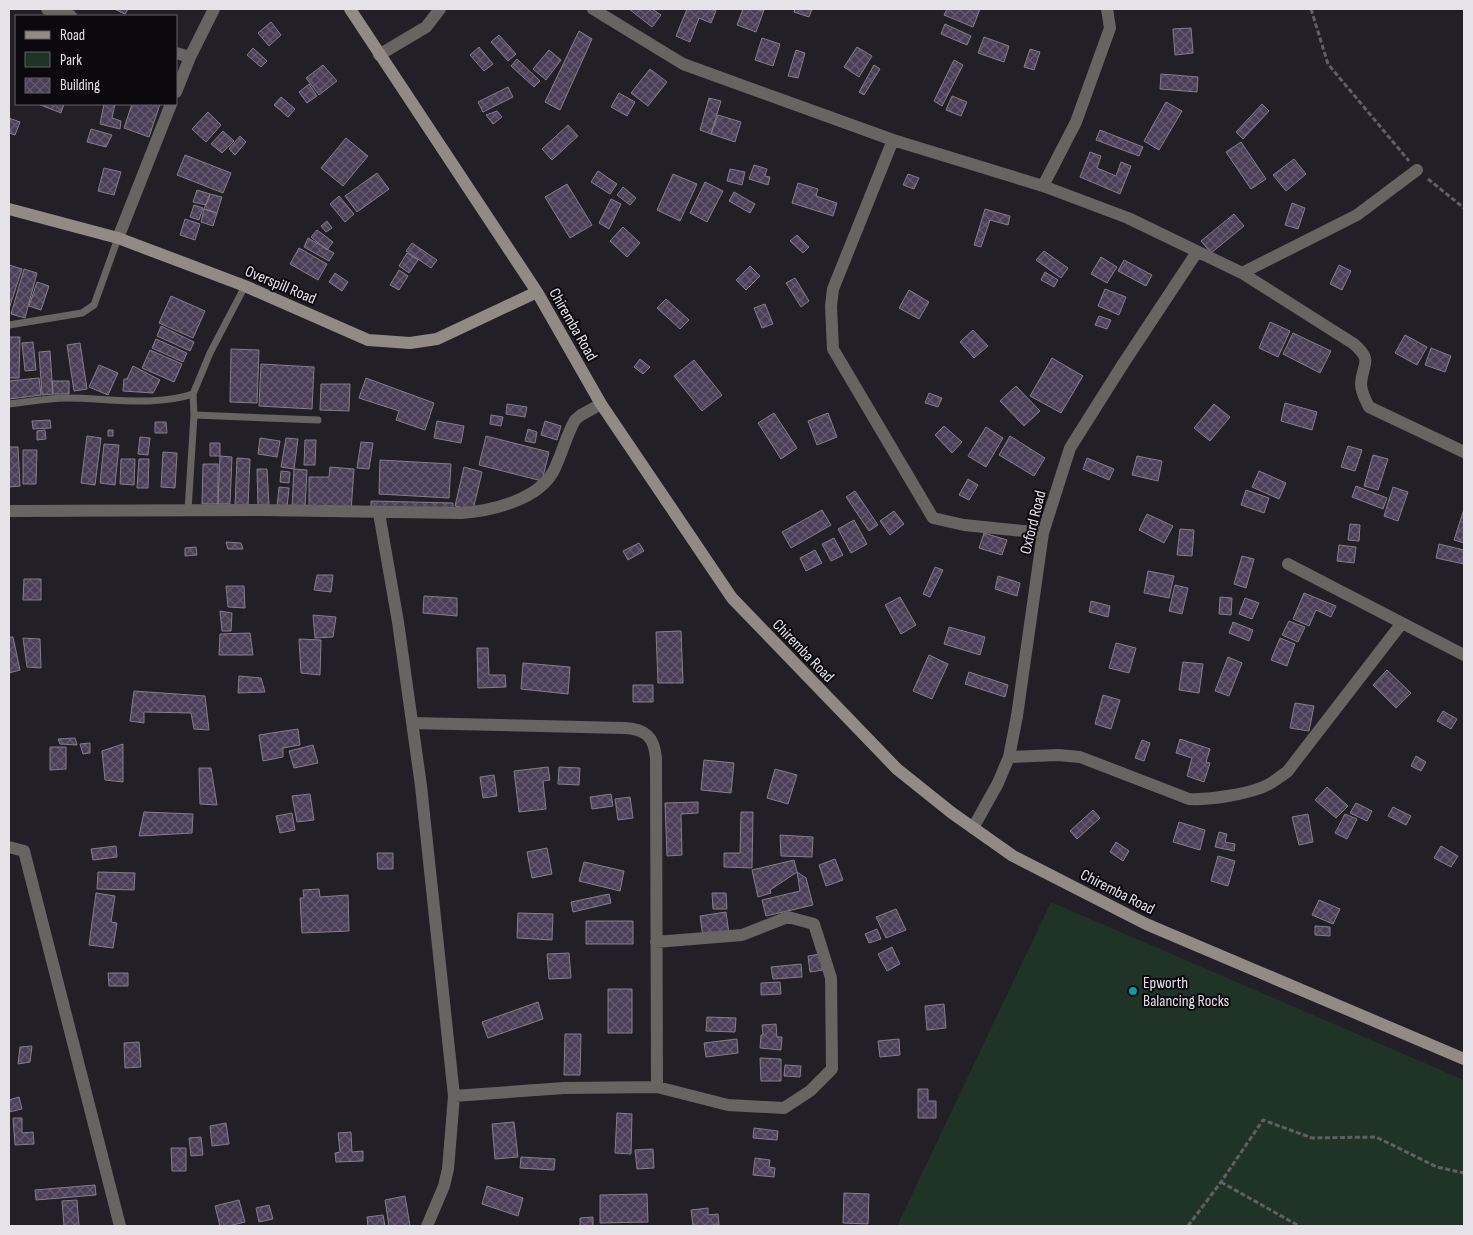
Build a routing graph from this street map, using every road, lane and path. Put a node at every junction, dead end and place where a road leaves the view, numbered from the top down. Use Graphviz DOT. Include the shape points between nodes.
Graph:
graph roads {
  1 [pos="47,9"];
  2 [pos="214,9"];
  3 [pos="350,9"];
  4 [pos="440,9"];
  5 [pos="593,9"];
  6 [pos="1106,9"];
  7 [pos="1312,9"];
  8 [pos="68,15"];
  9 [pos="178,53"];
  10 [pos="380,55"];
  11 [pos="190,57"];
  12 [pos="178,87"];
  13 [pos="172,105"];
  14 [pos="893,140"];
  15 [pos="1417,170"];
  16 [pos="1043,186"];
  17 [pos="1464,208"];
  18 [pos="9,209"];
  19 [pos="118,238"];
  20 [pos="1197,252"];
  21 [pos="1242,273"];
  22 [pos="245,286"];
  23 [pos="537,292"];
  24 [pos="9,325"];
  25 [pos="193,394"];
  26 [pos="9,404"];
  27 [pos="601,404"];
  28 [pos="194,415"];
  29 [pos="318,420"];
  30 [pos="1464,452"];
  31 [pos="188,510"];
  32 [pos="9,511"];
  33 [pos="379,513"];
  34 [pos="1043,533"];
  35 [pos="1288,564"];
  36 [pos="1402,623"];
  37 [pos="1464,655"];
  38 [pos="412,723"];
  39 [pos="1009,757"];
  40 [pos="973,828"];
  41 [pos="9,847"];
  42 [pos="656,942"];
  43 [pos="1464,1059"];
  44 [pos="657,1086"];
  45 [pos="454,1096"];
  46 [pos="1464,1173"];
  47 [pos="1221,1182"];
  48 [pos="120,1226"];
  49 [pos="428,1226"];
  50 [pos="1188,1226"];
  51 [pos="1299,1226"];
  1 -- 8 [label="street"];
  2 -- 11 [label="street"];
  3 -- 10 [label="main road, Chiremba Road"];
  4 -- 10 [label="street" via="426,27"];
  5 -- 14 [label="street" via="684,64"];
  6 -- 16 [label="street" via="1110,28 1080,112"];
  7 -- 15 [label="path" via="1328,64"];
  9 -- 11 [label="street"];
  10 -- 23 [label="main road, Chiremba Road"];
  11 -- 12 [label="street"];
  13 -- 19 [label="street"];
  14 -- 16 [label="street"];
  14 -- 34 [label="street" via="834,289 831,306 833,349 933,518 964,525"];
  15 -- 17 [label="path"];
  15 -- 21 [label="street" via="1357,215"];
  16 -- 20 [label="street" via="1128,218"];
  18 -- 19 [label="main road, Overspill Road"];
  19 -- 22 [label="main road, Overspill Road"];
  19 -- 24 [label="lane" via="94,305 82,313"];
  20 -- 21 [label="street"];
  20 -- 34 [label="street, Oxford Road" via="1070,448"];
  21 -- 30 [label="street" via="1365,353 1366,365 1361,384 1369,406"];
  22 -- 23 [label="main road, Overspill Road" via="368,340 410,343 437,339"];
  22 -- 25 [label="lane"];
  23 -- 27 [label="main road, Chiremba Road"];
  25 -- 26 [label="lane" via="161,400 64,398"];
  25 -- 28 [label="lane"];
  27 -- 33 [label="street" via="575,420 549,478 529,495 509,504 475,512"];
  27 -- 40 [label="main road, Chiremba Road" via="732,598 897,769"];
  28 -- 29 [label="lane"];
  28 -- 31 [label="lane"];
  31 -- 32 [label="street"];
  31 -- 33 [label="street"];
  33 -- 38 [label="street"];
  34 -- 39 [label="street, Oxford Road"];
  35 -- 36 [label="street"];
  36 -- 37 [label="street"];
  36 -- 39 [label="street" via="1287,772 1250,792 1189,799 1080,757"];
  38 -- 42 [label="street" via="624,728 643,731 649,736 656,758"];
  38 -- 45 [label="street"];
  39 -- 40 [label="street, Oxford Road"];
  40 -- 43 [label="main road, Chiremba Road" via="1013,856 1146,924"];
  41 -- 48 [label="street" via="24,851"];
  42 -- 44 [label="street"];
  42 -- 44 [label="street" via="742,935 788,917 814,924 831,978 832,1060 832,1069 810,1091 784,1108 728,1106"];
  44 -- 45 [label="street" via="564,1088"];
  45 -- 49 [label="street" via="448,1169"];
  46 -- 47 [label="path" via="1437,1167 1376,1137 1312,1138 1263,1120"];
  47 -- 50 [label="path"];
  47 -- 51 [label="path"];
}
